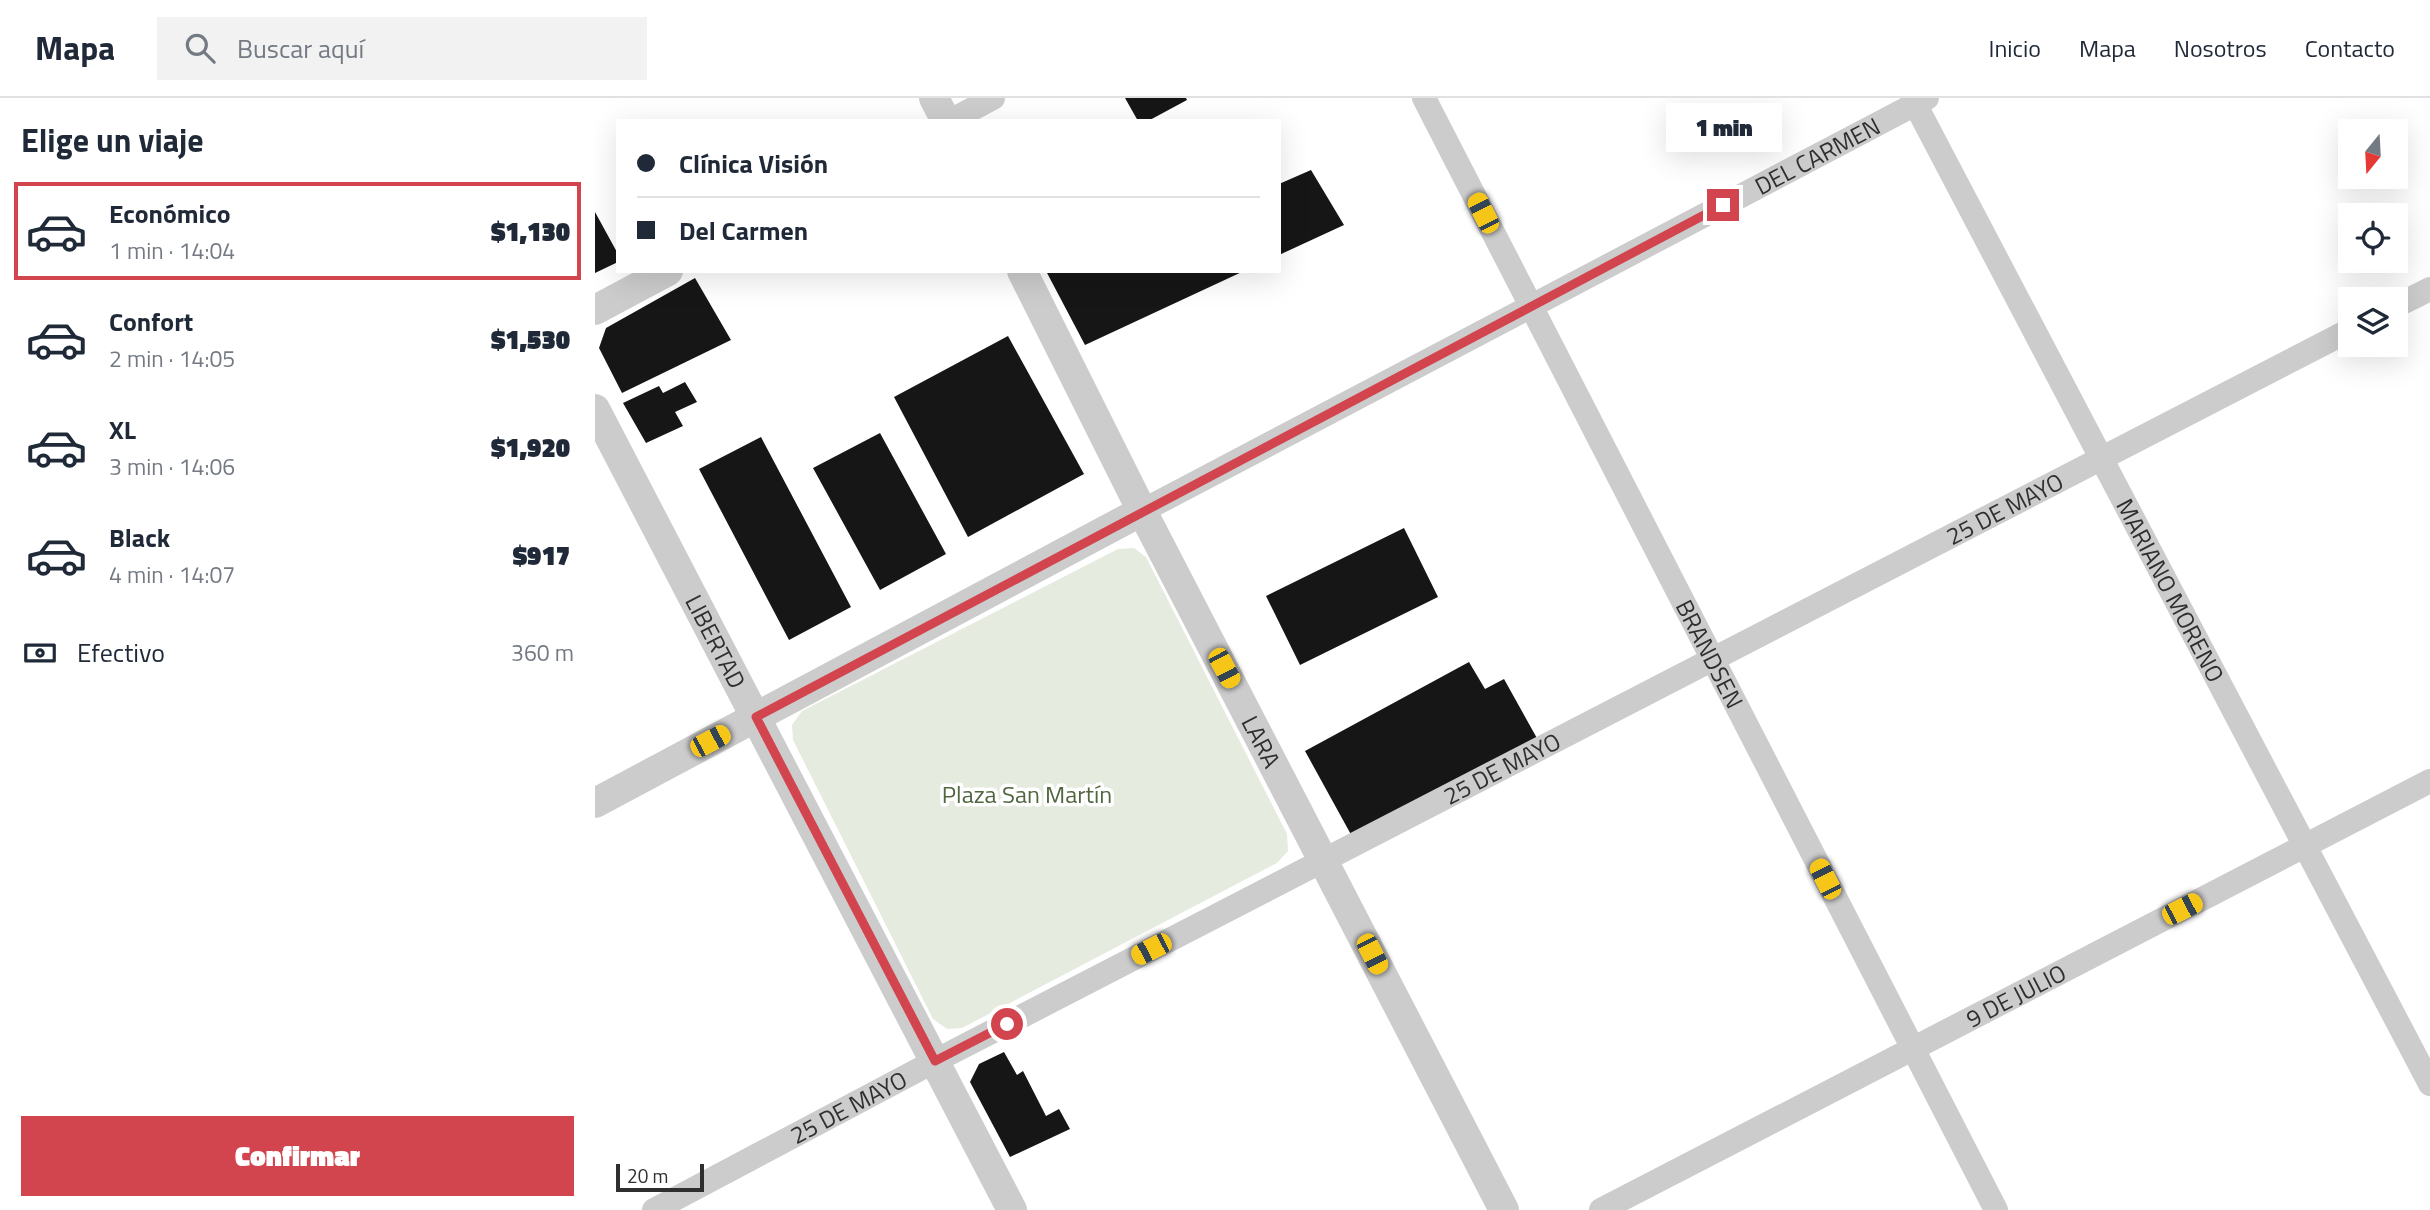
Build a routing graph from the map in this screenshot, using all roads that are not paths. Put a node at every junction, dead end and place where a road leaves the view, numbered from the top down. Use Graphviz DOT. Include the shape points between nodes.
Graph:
graph roads {
  1 [pos="935,98"];
  2 [pos="993,98"];
  3 [pos="1424,98"];
  4 [pos="1918,100"];
  5 [pos="947,119"];
  6 [pos="952,119"];
  7 [pos="665,273"];
  8 [pos="1022,273"];
  9 [pos="2430,289"];
  10 [pos="2408,300"];
  11 [pos="1530,306"];
  12 [pos="595,310"];
  13 [pos="2338,336"];
  14 [pos="595,409"];
  15 [pos="2102,459"];
  16 [pos="1142,512"];
  17 [pos="1713,661"];
  18 [pos="756,717"];
  19 [pos="2430,781"];
  20 [pos="595,803"];
  21 [pos="2305,846"];
  22 [pos="1324,860"];
  23 [pos="1912,1048"];
  24 [pos="935,1061"];
  25 [pos="2430,1084"];
  26 [pos="654,1210"];
  27 [pos="1012,1210"];
  28 [pos="1504,1210"];
  29 [pos="1601,1210"];
  30 [pos="1996,1210"];
  1 -- 5 [label="street"];
  2 -- 6 [label="street"];
  3 -- 11 [label="street, BRANDSEN"];
  4 -- 11 [label="street, DEL CARMEN"];
  4 -- 15 [label="street, MARIANO MORENO"];
  7 -- 12 [label="street"];
  8 -- 16 [label="street, LARA"];
  9 -- 10 [label="street"];
  11 -- 16 [label="street, DEL CARMEN"];
  11 -- 17 [label="street, BRANDSEN"];
  13 -- 15 [label="street, 25 DE MAYO"];
  14 -- 18 [label="street, LIBERTAD"];
  15 -- 17 [label="street, 25 DE MAYO"];
  15 -- 21 [label="street, MARIANO MORENO"];
  16 -- 18 [label="street, DEL CARMEN"];
  16 -- 22 [label="street, LARA"];
  17 -- 22 [label="street, 25 DE MAYO"];
  17 -- 23 [label="street, BRANDSEN"];
  18 -- 20 [label="street, DEL CARMEN"];
  18 -- 24 [label="street, LIBERTAD"];
  19 -- 21 [label="street, 9 DE JULIO"];
  21 -- 23 [label="street, 9 DE JULIO"];
  21 -- 25 [label="street, MARIANO MORENO"];
  22 -- 24 [label="street, 25 DE MAYO"];
  22 -- 28 [label="street, LARA"];
  23 -- 29 [label="street, 9 DE JULIO"];
  23 -- 30 [label="street, BRANDSEN"];
  24 -- 26 [label="street, 25 DE MAYO"];
  24 -- 27 [label="street, LIBERTAD"];
}
